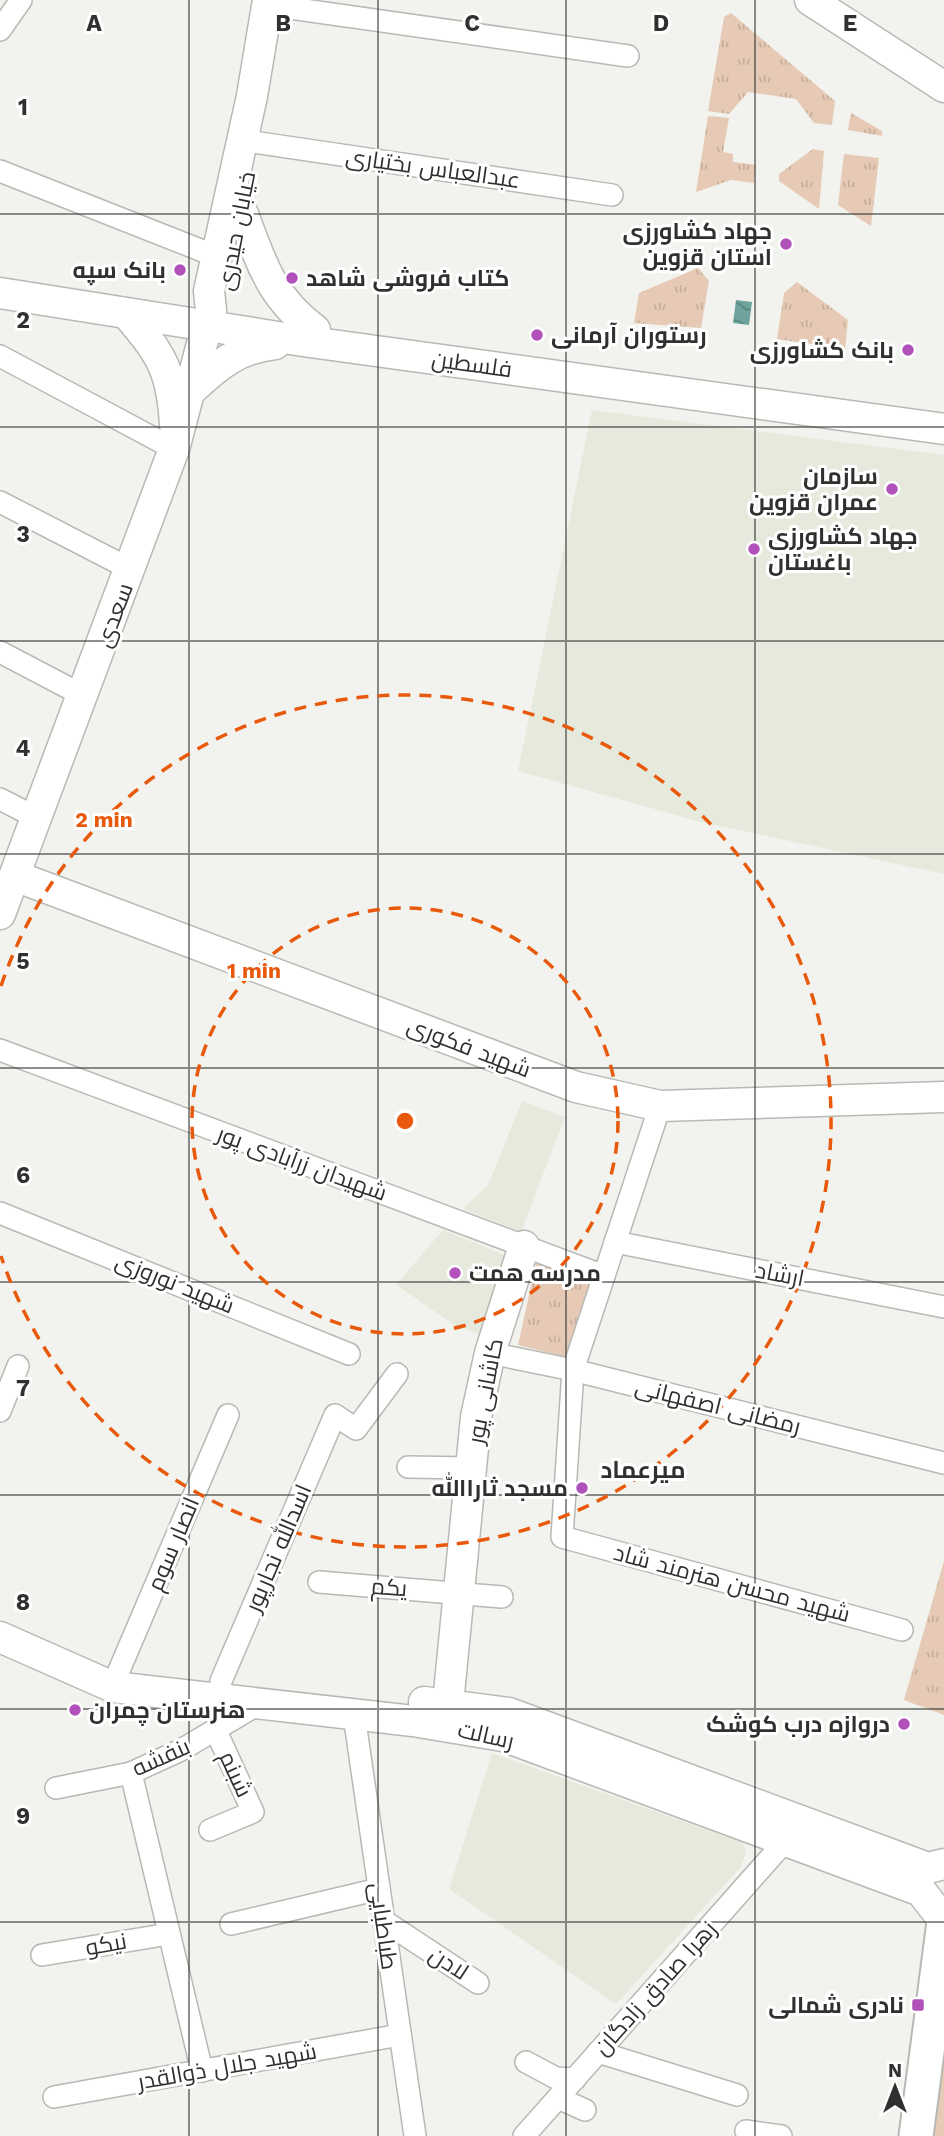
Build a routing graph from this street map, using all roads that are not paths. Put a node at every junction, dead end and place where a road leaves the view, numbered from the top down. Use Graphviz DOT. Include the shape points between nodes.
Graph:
graph roads {
  1 [pos="21,0"];
  2 [pos="810,0"];
  3 [pos="274,2"];
  4 [pos="0,30"];
  5 [pos="628,56"];
  6 [pos="944,87"];
  7 [pos="253,142"];
  8 [pos="0,171"];
  9 [pos="612,195"];
  10 [pos="243,214"];
  11 [pos="218,257"];
  12 [pos="0,279"];
  13 [pos="0,293"];
  14 [pos="127,314"];
  15 [pos="209,318"];
  16 [pos="309,335"];
  17 [pos="0,356"];
  18 [pos="190,391"];
  19 [pos="944,414"];
  20 [pos="944,429"];
  21 [pos="175,445"];
  22 [pos="0,502"];
  23 [pos="132,570"];
  24 [pos="0,653"];
  25 [pos="83,696"];
  26 [pos="0,799"];
  27 [pos="37,818"];
  28 [pos="15,876"];
  29 [pos="0,914"];
  30 [pos="0,1050"];
  31 [pos="944,1097"];
  32 [pos="660,1106"];
  33 [pos="0,1213"];
  34 [pos="615,1242"];
  35 [pos="524,1246"];
  36 [pos="604,1276"];
  37 [pos="944,1307"];
  38 [pos="490,1353"];
  39 [pos="349,1354"];
  40 [pos="18,1366"];
  41 [pos="573,1370"];
  42 [pos="397,1374"];
  43 [pos="0,1411"];
  44 [pos="229,1415"];
  45 [pos="944,1463"];
  46 [pos="408,1467"];
  47 [pos="471,1468"];
  48 [pos="319,1582"];
  49 [pos="459,1593"];
  50 [pos="502,1597"];
  51 [pos="0,1624"];
  52 [pos="902,1630"];
  53 [pos="0,1637"];
  54 [pos="118,1673"];
  55 [pos="220,1681"];
  56 [pos="257,1704"];
  57 [pos="354,1716"];
  58 [pos="447,1716"];
  59 [pos="216,1731"];
  60 [pos="131,1773"];
  61 [pos="56,1788"];
  62 [pos="792,1828"];
  63 [pos="210,1829"];
  64 [pos="944,1864"];
  65 [pos="379,1889"];
  66 [pos="384,1920"];
  67 [pos="944,1922"];
  68 [pos="231,1924"];
  69 [pos="169,1934"];
  70 [pos="42,1955"];
  71 [pos="478,1983"];
  72 [pos="400,2035"];
  73 [pos="598,2052"];
  74 [pos="526,2062"];
  75 [pos="202,2071"];
  76 [pos="575,2079"];
  77 [pos="737,2095"];
  78 [pos="54,2097"];
  79 [pos="558,2098"];
  80 [pos="585,2110"];
  81 [pos="746,2131"];
  82 [pos="415,2136"];
  83 [pos="524,2136"];
  84 [pos="782,2136"];
  85 [pos="916,2136"];
  1 -- 4 [label="street"];
  2 -- 6 [label="street"];
  3 -- 5 [label="street"];
  3 -- 7 [label="street, خیابان حیدری"];
  3 -- 11 [label="street, خیابان حیدری"];
  7 -- 9 [label="street, عبدالعباس بختیاری"];
  7 -- 10 [label="street, خیابان حیدری"];
  8 -- 11 [label="street"];
  10 -- 15 [label="street, خیابان حیدری" via="229,296"];
  10 -- 16 [label="street" via="272,285"];
  11 -- 15 [label="street, خیابان حیدری" via="209,291"];
  12 -- 15 [label="street, فلسطین"];
  13 -- 14 [label="street, فلسطین"];
  14 -- 15 [label="street, فلسطین"];
  14 -- 21 [label="street" via="165,363 174,403"];
  15 -- 16 [label="street, فلسطین"];
  15 -- 18 [label="street, سعدی"];
  16 -- 18 [label="street" via="252,346 232,355"];
  16 -- 19 [label="street, فلسطین"];
  16 -- 20 [label="street, فلسطین"];
  17 -- 21 [label="street"];
  18 -- 21 [label="street, سعدی"];
  21 -- 23 [label="street, سعدی"];
  22 -- 23 [label="street"];
  23 -- 25 [label="street, سعدی"];
  24 -- 25 [label="street"];
  25 -- 27 [label="street, سعدی"];
  26 -- 27 [label="street"];
  27 -- 28 [label="street, سعدی"];
  28 -- 29 [label="street, سعدی"];
  28 -- 32 [label="street, شهید فکوری" via="576,1087"];
  30 -- 35 [label="street, شهیدان زرآبادی پور"];
  31 -- 32 [label="street, شهید فکوری"];
  32 -- 34 [label="street"];
  33 -- 39 [label="street, شهید نوروزی"];
  34 -- 36 [label="street"];
  34 -- 37 [label="street, ارشاد"];
  35 -- 36 [label="street, شهیدان زرآبادی پور"];
  35 -- 38 [label="street, کاشانی پور"];
  36 -- 41 [label="street"];
  38 -- 41 [label="street, رمضانی اصفهانی"];
  38 -- 47 [label="street, کاشانی پور"];
  40 -- 43 [label="street"];
  41 -- 45 [label="street, رمضانی اصفهانی"];
  41 -- 52 [label="street, شهید محسن هنرمند شاد" via="562,1537"];
  42 -- 55 [label="street, اسدالله نجارپور" via="356,1429 335,1415"];
  44 -- 54 [label="street, انصار سوم"];
  46 -- 47 [label="street"];
  47 -- 49 [label="street, کاشانی پور"];
  48 -- 49 [label="street, یکم"];
  49 -- 50 [label="street, یکم"];
  49 -- 58 [label="street, کاشانی پور"];
  51 -- 54 [label="street, رسالت"];
  53 -- 56 [label="street, رسالت" via="113,1687"];
  54 -- 55 [label="street, رسالت"];
  55 -- 58 [label="street, رسالت"];
  56 -- 57 [label="street, رسالت"];
  56 -- 59 [label="street, بنفشه"];
  57 -- 58 [label="street, رسالت"];
  57 -- 65 [label="street, طباطبایی"];
  58 -- 62 [label="street, رسالت" via="509,1713"];
  59 -- 60 [label="street, بنفشه"];
  59 -- 63 [label="street, شبنم" via="253,1812"];
  60 -- 61 [label="street, بنفشه"];
  60 -- 69 [label="street"];
  62 -- 64 [label="street, رسالت" via="928,1868"];
  62 -- 67 [label="street, رسالت" via="921,1891"];
  62 -- 73 [label="street, زهرا صادق زادگان"];
  65 -- 66 [label="street, طباطبایی"];
  65 -- 68 [label="street"];
  66 -- 71 [label="street, لادن"];
  66 -- 72 [label="street, طباطبایی"];
  67 -- 85 [label="main road"];
  69 -- 70 [label="street, نیکو"];
  69 -- 75 [label="street"];
  72 -- 75 [label="street, شهید جلال ذوالقدر"];
  72 -- 82 [label="street, طباطبایی"];
  73 -- 76 [label="street, زهرا صادق زادگان"];
  73 -- 77 [label="street"];
  74 -- 76 [label="street" via="556,2078"];
  75 -- 78 [label="street, شهید جلال ذوالقدر"];
  76 -- 79 [label="street, زهرا صادق زادگان"];
  79 -- 80 [label="street"];
  79 -- 83 [label="street, زهرا صادق زادگان"];
  81 -- 84 [label="street"];
}
